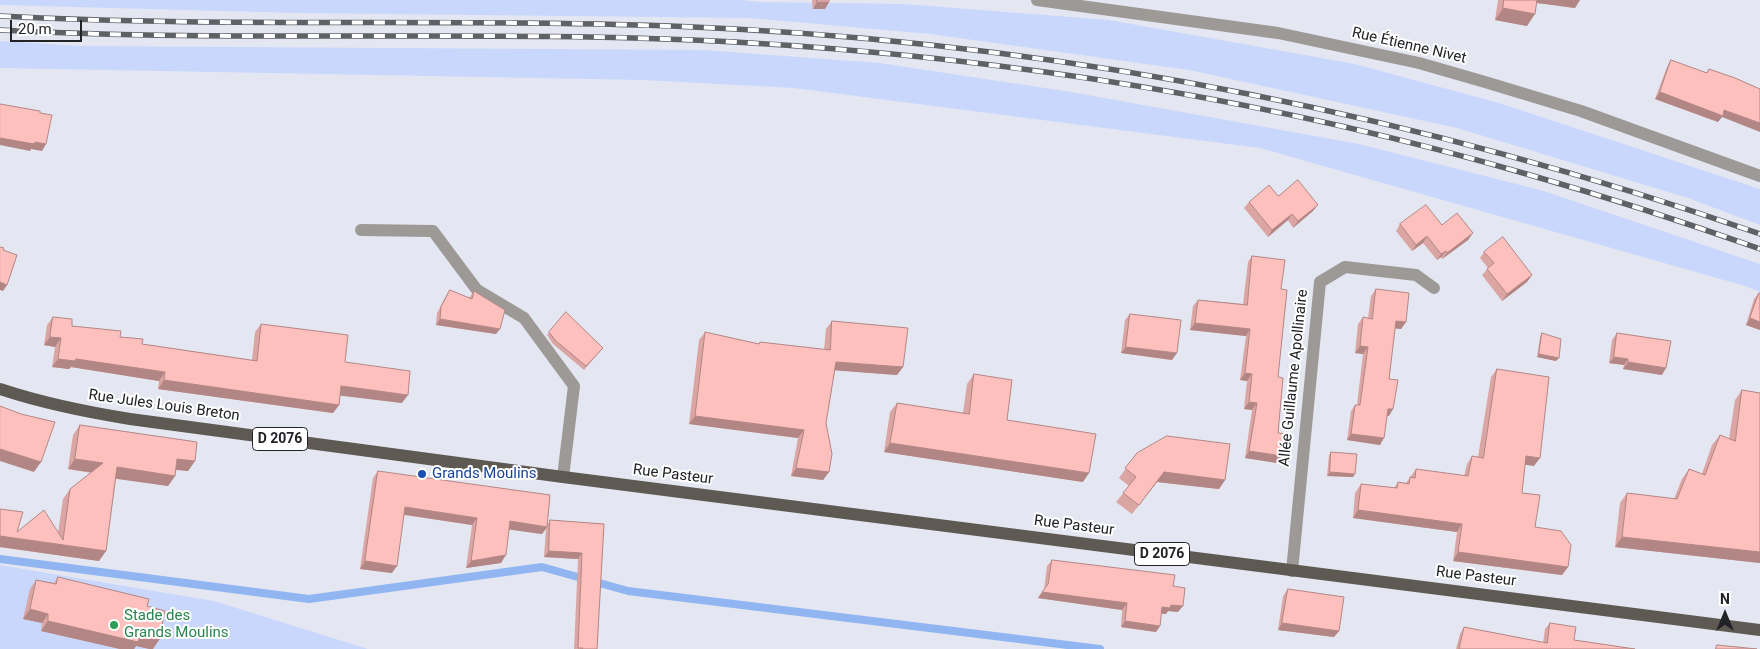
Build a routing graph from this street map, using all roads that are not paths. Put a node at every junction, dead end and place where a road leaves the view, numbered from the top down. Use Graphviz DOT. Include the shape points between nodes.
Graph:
graph roads {
  1 [pos="1037,0"];
  2 [pos="1760,176"];
  3 [pos="361,230"];
  4 [pos="1434,288"];
  5 [pos="0,389"];
  6 [pos="563,477"];
  7 [pos="1292,571"];
  8 [pos="1760,630"];
  1 -- 2 [label="street, Rue Étienne Nivet" via="1278,33 1419,63 1581,111"];
  3 -- 6 [label="street" via="433,231 477,290 524,318 574,386"];
  4 -- 7 [label="street, Allée Guillaume Apollinaire" via="1416,275 1345,267 1320,282"];
  5 -- 6 [label="main road, Rue Jules Louis Breton / D 2076" via="45,403 122,418"];
  6 -- 7 [label="main road, Rue Pasteur / D 2076"];
  7 -- 8 [label="main road, Rue Pasteur / D 2076"];
}
